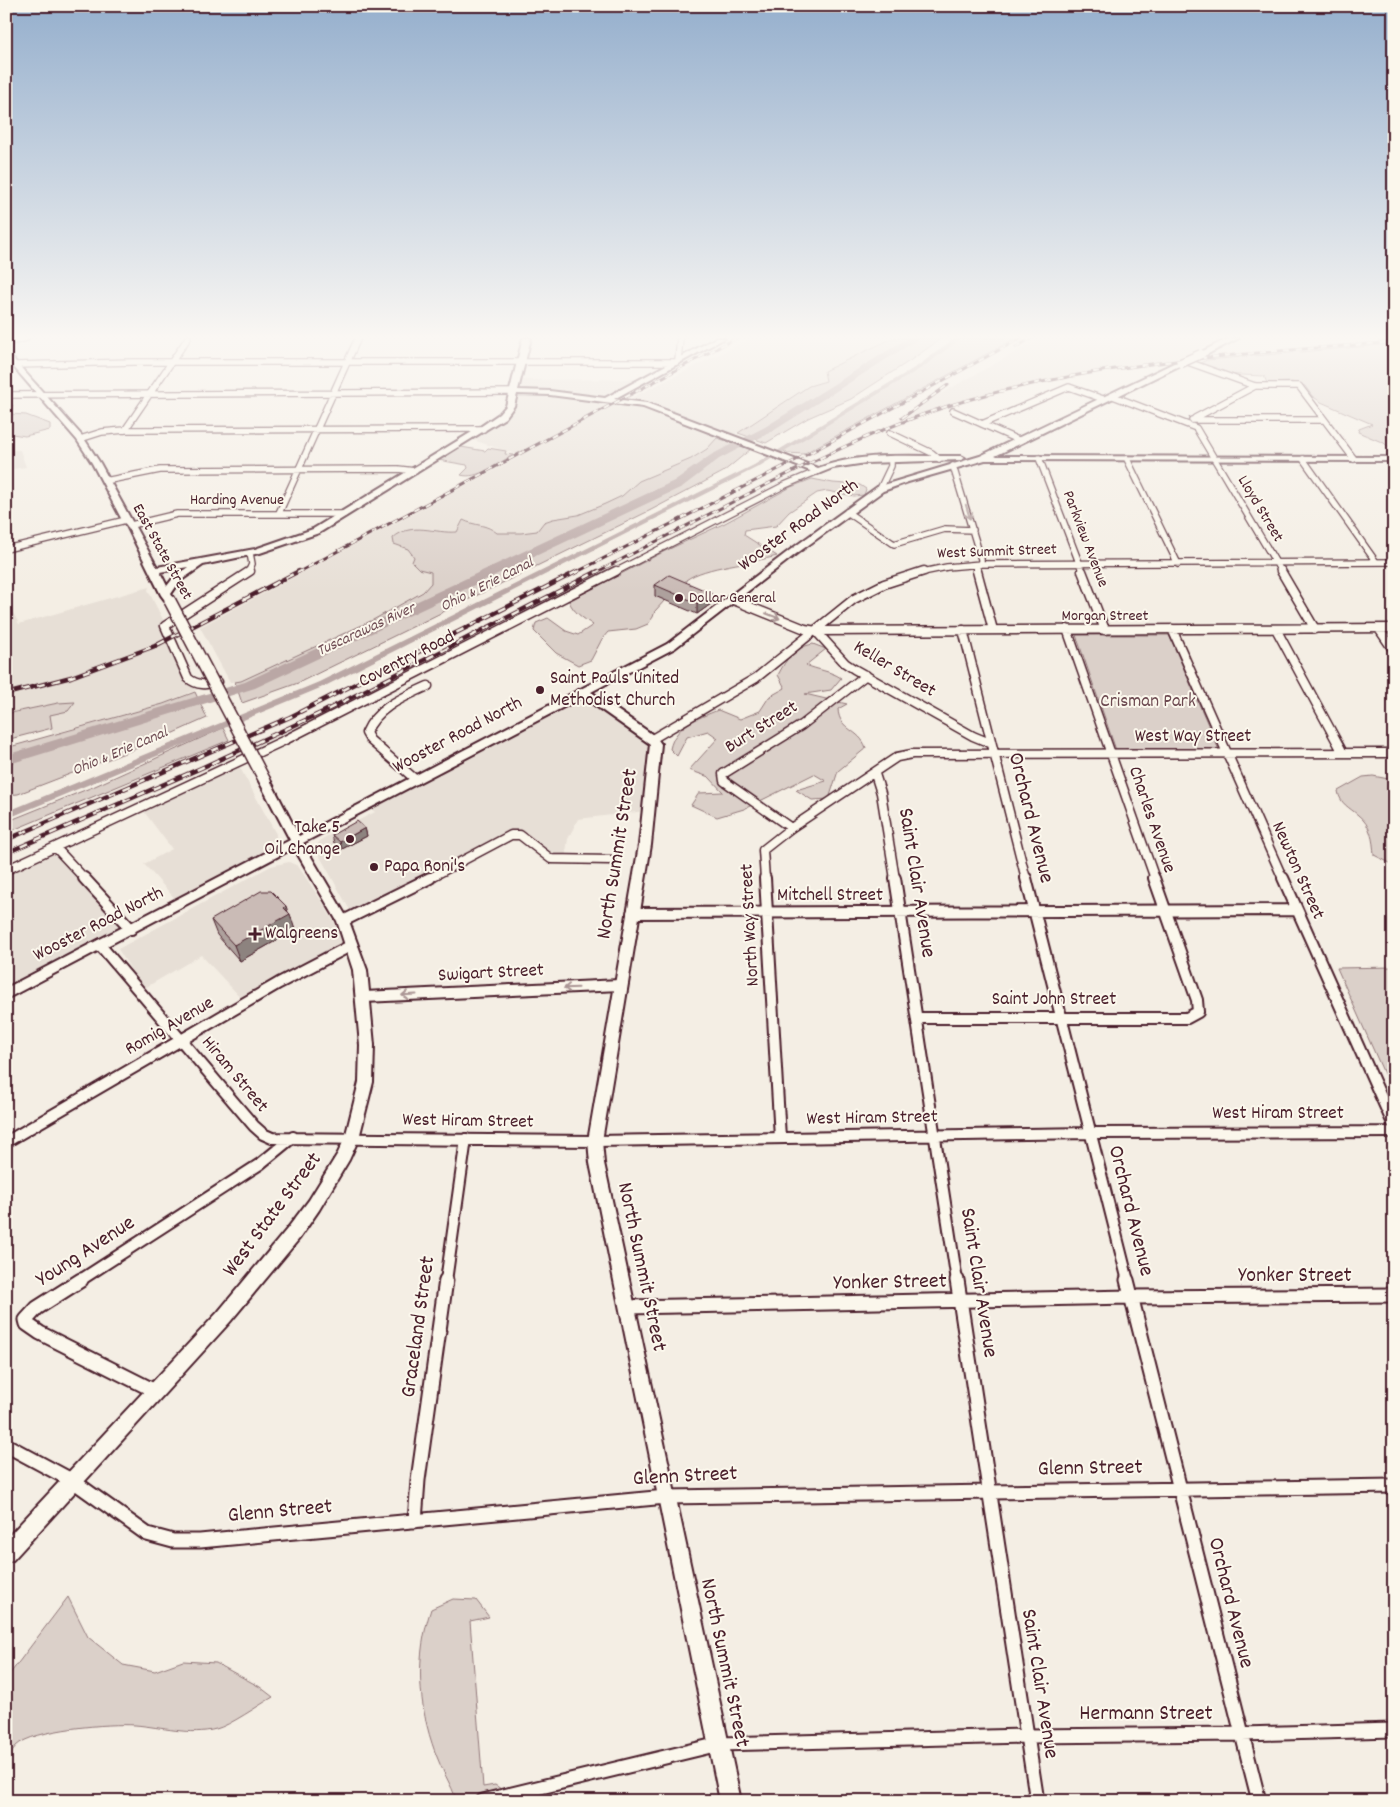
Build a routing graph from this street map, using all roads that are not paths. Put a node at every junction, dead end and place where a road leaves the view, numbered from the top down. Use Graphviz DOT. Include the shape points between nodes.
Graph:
graph roads {
  1 [pos="66,422"];
  2 [pos="130,422"];
  3 [pos="320,422"];
  4 [pos="492,422"];
  5 [pos="690,422"];
  6 [pos="978,422"];
  7 [pos="986,422"];
  8 [pos="1056,422"];
  9 [pos="1181,422"];
  10 [pos="1193,422"];
  11 [pos="1325,422"];
  12 [pos="982,424"];
  13 [pos="1196,428"];
  14 [pos="317,429"];
  15 [pos="483,429"];
  16 [pos="125,430"];
  17 [pos="890,433"];
  18 [pos="80,439"];
  19 [pos="1018,440"];
  20 [pos="982,458"];
  21 [pos="1039,458"];
  22 [pos="939,459"];
  23 [pos="1127,459"];
  24 [pos="1214,459"];
  25 [pos="1303,459"];
  26 [pos="1354,459"];
  27 [pos="891,460"];
  28 [pos="1394,460"];
  29 [pos="954,466"];
  30 [pos="299,470"];
  31 [pos="415,471"];
  32 [pos="818,471"];
  33 [pos="105,481"];
  34 [pos="880,489"];
  35 [pos="847,512"];
  36 [pos="279,513"];
  37 [pos="344,514"];
  38 [pos="128,523"];
  39 [pos="973,530"];
  40 [pos="894,544"];
  41 [pos="6,549"];
  42 [pos="250,553"];
  43 [pos="206,561"];
  44 [pos="1376,562"];
  45 [pos="1394,562"];
  46 [pos="1080,563"];
  47 [pos="1276,563"];
  48 [pos="981,564"];
  49 [pos="1178,564"];
  50 [pos="153,570"];
  51 [pos="168,598"];
  52 [pos="731,599"];
  53 [pos="1394,628"];
  54 [pos="1172,629"];
  55 [pos="1276,629"];
  56 [pos="1315,629"];
  57 [pos="1379,629"];
  58 [pos="963,630"];
  59 [pos="994,630"];
  60 [pos="1067,630"];
  61 [pos="1105,630"];
  62 [pos="816,631"];
  63 [pos="1394,651"];
  64 [pos="866,675"];
  65 [pos="218,682"];
  66 [pos="428,686"];
  67 [pos="583,692"];
  68 [pos="652,739"];
  69 [pos="990,742"];
  70 [pos="1110,753"];
  71 [pos="1227,753"];
  72 [pos="1343,753"];
  73 [pos="1394,753"];
  74 [pos="993,754"];
  75 [pos="875,774"];
  76 [pos="416,780"];
  77 [pos="266,781"];
  78 [pos="791,828"];
  79 [pos="511,835"];
  80 [pos="298,841"];
  81 [pos="56,848"];
  82 [pos="611,860"];
  83 [pos="6,870"];
  84 [pos="1297,910"];
  85 [pos="1166,911"];
  86 [pos="767,912"];
  87 [pos="901,912"];
  88 [pos="1034,912"];
  89 [pos="632,913"];
  90 [pos="343,920"];
  91 [pos="131,929"];
  92 [pos="100,945"];
  93 [pos="352,945"];
  94 [pos="620,986"];
  95 [pos="6,994"];
  96 [pos="364,998"];
  97 [pos="1060,1017"];
  98 [pos="1190,1017"];
  99 [pos="917,1018"];
  100 [pos="183,1041"];
  101 [pos="1394,1126"];
  102 [pos="1394,1132"];
  103 [pos="1090,1133"];
  104 [pos="935,1135"];
  105 [pos="293,1137"];
  106 [pos="352,1138"];
  107 [pos="780,1138"];
  108 [pos="466,1140"];
  109 [pos="595,1141"];
  110 [pos="6,1142"];
  111 [pos="1394,1295"];
  112 [pos="1130,1297"];
  113 [pos="961,1302"];
  114 [pos="627,1307"];
  115 [pos="155,1391"];
  116 [pos="6,1445"];
  117 [pos="73,1481"];
  118 [pos="1394,1486"];
  119 [pos="1180,1488"];
  120 [pos="990,1492"];
  121 [pos="666,1497"];
  122 [pos="415,1522"];
  123 [pos="6,1553"];
  124 [pos="1394,1730"];
  125 [pos="1242,1734"];
  126 [pos="1027,1736"];
  127 [pos="719,1744"];
  128 [pos="484,1801"];
  129 [pos="730,1801"];
  130 [pos="1037,1801"];
  131 [pos="1259,1801"];
  1 -- 18 [label="main road, East State Street"];
  2 -- 16 [label="street"];
  3 -- 14 [label="street"];
  4 -- 15 [label="main road"];
  5 -- 32 [label="main road"];
  6 -- 12 [label="street"];
  7 -- 12 [label="street"];
  8 -- 19 [label="main road, Wooster Road North"];
  9 -- 13 [label="street"];
  10 -- 13 [label="street, Lloyd Street"];
  11 -- 26 [label="street"];
  12 -- 19 [label="street"];
  13 -- 24 [label="street, Lloyd Street"];
  14 -- 15 [label="street"];
  14 -- 16 [label="street"];
  14 -- 30 [label="street"];
  15 -- 31 [label="main road"];
  16 -- 18 [label="street" via="102,432"];
  17 -- 22 [label="street"];
  18 -- 33 [label="main road, East State Street"];
  19 -- 20 [label="main road, Wooster Road North"];
  20 -- 21 [label="main road"];
  20 -- 22 [label="main road"];
  20 -- 29 [label="main road, Wooster Road North"];
  21 -- 23 [label="main road"];
  21 -- 46 [label="street, Parkview Avenue"];
  22 -- 27 [label="main road"];
  23 -- 24 [label="main road"];
  23 -- 49 [label="street"];
  24 -- 25 [label="main road"];
  24 -- 47 [label="street, Lloyd Street"];
  25 -- 26 [label="main road"];
  25 -- 44 [label="street"];
  26 -- 28 [label="main road"];
  27 -- 32 [label="main road" via="840,463"];
  27 -- 34 [label="street"];
  29 -- 34 [label="main road, Wooster Road North"];
  29 -- 39 [label="street, one-way"];
  30 -- 31 [label="street"];
  30 -- 33 [label="street" via="154,471"];
  30 -- 36 [label="street"];
  31 -- 37 [label="main road"];
  32 -- 81 [label="street, Coventry Road" via="283,741"];
  33 -- 38 [label="main road, East State Street"];
  34 -- 35 [label="main road, Wooster Road North"];
  35 -- 40 [label="street"];
  35 -- 52 [label="main road, Wooster Road North"];
  36 -- 37 [label="street, Harding Avenue"];
  36 -- 38 [label="street, Harding Avenue" via="177,514"];
  37 -- 42 [label="main road" via="298,540"];
  38 -- 41 [label="street"];
  38 -- 50 [label="main road, East State Street"];
  39 -- 40 [label="street" via="945,529"];
  39 -- 48 [label="street"];
  42 -- 43 [label="main road"];
  42 -- 65 [label="street" via="250,570 164,626 188,678 200,685"];
  43 -- 50 [label="main road"];
  43 -- 51 [label="main road" via="177,579"];
  44 -- 45 [label="street, West Summit Street"];
  44 -- 47 [label="street, West Summit Street"];
  46 -- 48 [label="street, West Summit Street"];
  46 -- 49 [label="street, West Summit Street"];
  46 -- 61 [label="street, Parkview Avenue"];
  47 -- 49 [label="street, West Summit Street"];
  47 -- 56 [label="street, Lloyd Street"];
  48 -- 59 [label="street" via="976,569"];
  48 -- 62 [label="street, West Summit Street" via="919,571 870,589 846,604"];
  50 -- 51 [label="main road, East State Street"];
  51 -- 77 [label="main road, East State Street, bridge"];
  52 -- 62 [label="street, one-way"];
  52 -- 67 [label="main road, Wooster Road North" via="670,646"];
  53 -- 57 [label="street, Morgan Street"];
  54 -- 55 [label="street, Morgan Street"];
  54 -- 61 [label="street, Morgan Street"];
  54 -- 71 [label="street, Newton Street"];
  55 -- 56 [label="street, Morgan Street"];
  55 -- 72 [label="street"];
  56 -- 57 [label="street, Morgan Street"];
  57 -- 63 [label="street"];
  58 -- 59 [label="street, Morgan Street"];
  58 -- 62 [label="street, Morgan Street"];
  58 -- 69 [label="street, Orchard Avenue"];
  59 -- 60 [label="street, Morgan Street"];
  60 -- 61 [label="street, Morgan Street"];
  60 -- 70 [label="street, Charles Avenue"];
  62 -- 64 [label="street, Keller Street" via="846,663"];
  62 -- 68 [label="street, West Summit Street" via="747,685"];
  64 -- 69 [label="street, Keller Street" via="973,736"];
  64 -- 78 [label="street, Burt Street" via="802,726 723,774 724,781"];
  66 -- 76 [label="street" via="379,714 366,733"];
  67 -- 68 [label="main road"];
  67 -- 76 [label="main road, Wooster Road North"];
  68 -- 89 [label="main road, North Summit Street" via="656,750 650,808"];
  69 -- 74 [label="street, Orchard Avenue"];
  70 -- 71 [label="street, West Way Street"];
  70 -- 74 [label="street, West Way Street"];
  70 -- 85 [label="street, Charles Avenue"];
  71 -- 72 [label="street, West Way Street"];
  71 -- 84 [label="street, Newton Street"];
  72 -- 73 [label="street, West Way Street"];
  74 -- 75 [label="street, North Way Street" via="903,755"];
  74 -- 88 [label="street, Orchard Avenue"];
  75 -- 78 [label="street, North Way Street"];
  75 -- 87 [label="street, Saint Clair Avenue"];
  76 -- 80 [label="main road, Wooster Road North"];
  77 -- 80 [label="main road, West State Street" via="286,824"];
  78 -- 86 [label="street, North Way Street" via="763,850"];
  79 -- 82 [label="street" via="520,835 551,859"];
  79 -- 90 [label="street" via="389,900"];
  80 -- 90 [label="main road, West State Street"];
  80 -- 91 [label="main road, Wooster Road North"];
  81 -- 83 [label="street, Coventry Road"];
  81 -- 91 [label="street"];
  84 -- 85 [label="street, Mitchell Street"];
  84 -- 101 [label="street, Newton Street"];
  85 -- 88 [label="street, Mitchell Street"];
  85 -- 98 [label="street, Charles Avenue" via="1197,1000 1198,1012"];
  86 -- 87 [label="street, Mitchell Street"];
  86 -- 89 [label="street, Mitchell Street"];
  86 -- 107 [label="street, North Way Street"];
  87 -- 88 [label="street, Mitchell Street"];
  87 -- 99 [label="street, Saint Clair Avenue"];
  88 -- 97 [label="street, Orchard Avenue"];
  89 -- 94 [label="main road, North Summit Street"];
  90 -- 93 [label="main road, West State Street"];
  91 -- 92 [label="main road, Wooster Road North"];
  92 -- 95 [label="main road, Wooster Road North"];
  92 -- 100 [label="street, Hiram Street"];
  93 -- 96 [label="main road, West State Street"];
  93 -- 100 [label="street, Romig Avenue" via="287,979"];
  94 -- 96 [label="street, Swigart Street, one-way"];
  94 -- 109 [label="main road, North Summit Street"];
  96 -- 106 [label="main road, West State Street" via="368,1045 366,1082"];
  97 -- 98 [label="street, Saint John Street"];
  97 -- 99 [label="street, Saint John Street"];
  97 -- 103 [label="street, Orchard Avenue"];
  99 -- 104 [label="street, Saint Clair Avenue"];
  100 -- 105 [label="street, Hiram Street" via="264,1136 275,1139"];
  100 -- 110 [label="street, Romig Avenue"];
  102 -- 103 [label="street, West Hiram Street"];
  103 -- 104 [label="street, West Hiram Street"];
  103 -- 112 [label="street, Orchard Avenue"];
  104 -- 107 [label="street, West Hiram Street"];
  104 -- 113 [label="street, Saint Clair Avenue"];
  105 -- 106 [label="street, Hiram Street"];
  105 -- 115 [label="street, Young Avenue" via="260,1164 28,1316 27,1324 40,1333"];
  106 -- 108 [label="street, West Hiram Street"];
  106 -- 115 [label="main road, West State Street" via="314,1205 293,1234 224,1317"];
  107 -- 109 [label="street, West Hiram Street"];
  108 -- 109 [label="street, West Hiram Street"];
  108 -- 122 [label="street, Graceland Street" via="424,1433"];
  109 -- 114 [label="main road, North Summit Street"];
  111 -- 112 [label="street, Yonker Street"];
  112 -- 113 [label="street, Yonker Street"];
  112 -- 119 [label="street, Orchard Avenue"];
  113 -- 114 [label="street, Yonker Street"];
  113 -- 120 [label="street, Saint Clair Avenue"];
  114 -- 121 [label="main road, North Summit Street"];
  115 -- 117 [label="main road, West State Street"];
  116 -- 117 [label="street, Glenn Street"];
  117 -- 122 [label="street, Glenn Street" via="147,1534 174,1541"];
  117 -- 123 [label="main road, West State Street"];
  118 -- 119 [label="street, Glenn Street"];
  119 -- 120 [label="street, Glenn Street"];
  119 -- 125 [label="street, Orchard Avenue"];
  120 -- 121 [label="street, Glenn Street"];
  120 -- 126 [label="street, Saint Clair Avenue"];
  121 -- 122 [label="street, Glenn Street"];
  121 -- 127 [label="main road, North Summit Street"];
  124 -- 125 [label="street, Hermann Street"];
  125 -- 126 [label="street, Hermann Street"];
  125 -- 131 [label="street, Orchard Avenue"];
  126 -- 127 [label="street, Hermann Street"];
  126 -- 130 [label="street, Saint Clair Avenue"];
  127 -- 128 [label="street, Hermann Street"];
  127 -- 129 [label="main road, North Summit Street"];
}
